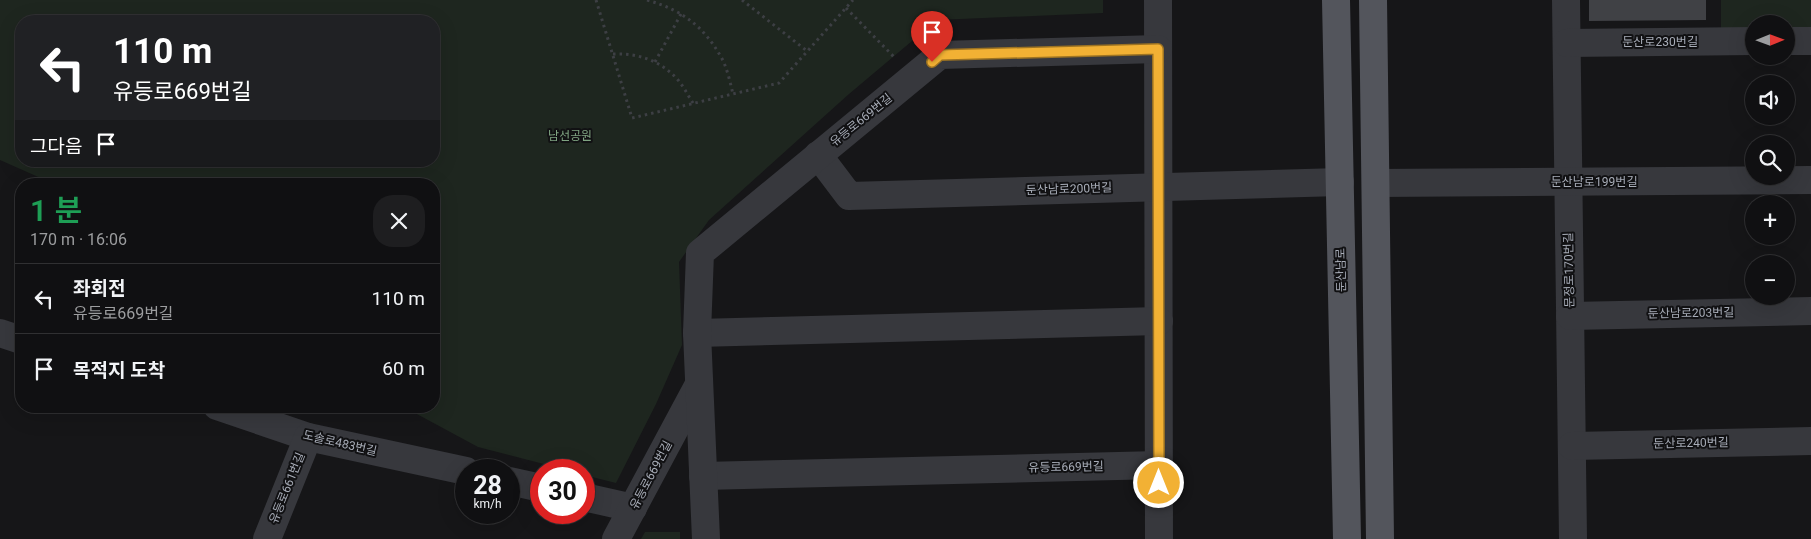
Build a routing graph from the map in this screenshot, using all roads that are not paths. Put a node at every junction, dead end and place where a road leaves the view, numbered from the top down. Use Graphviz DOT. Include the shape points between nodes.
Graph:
graph roads {
  1 [pos="1158,0"];
  2 [pos="1336,0"];
  3 [pos="1373,0"];
  4 [pos="1566,0"];
  5 [pos="1795,41"];
  6 [pos="1811,41"];
  7 [pos="1745,42"];
  8 [pos="1567,43"];
  9 [pos="1158,49"];
  10 [pos="818,155"];
  11 [pos="1811,180"];
  12 [pos="1340,182"];
  13 [pos="1568,182"];
  14 [pos="1376,183"];
  15 [pos="1158,187"];
  16 [pos="1811,311"];
  17 [pos="1570,316"];
  18 [pos="1158,322"];
  19 [pos="0,333"];
  20 [pos="696,333"];
  21 [pos="15,338"];
  22 [pos="699,384"];
  23 [pos="238,413"];
  24 [pos="308,437"];
  25 [pos="1811,441"];
  26 [pos="1572,446"];
  27 [pos="1159,465"];
  28 [pos="455,469"];
  29 [pos="703,476"];
  30 [pos="595,499"];
  31 [pos="633,508"];
  32 [pos="267,539"];
  33 [pos="616,539"];
  34 [pos="706,539"];
  35 [pos="1159,539"];
  36 [pos="1347,539"];
  37 [pos="1380,539"];
  38 [pos="1573,539"];
  1 -- 9 [label="street"];
  2 -- 12 [label="main road, 둔산남로"];
  3 -- 14 [label="main road"];
  4 -- 8 [label="street, 문정로170번길"];
  5 -- 6 [label="street"];
  7 -- 8 [label="street, 둔산로230번길"];
  8 -- 13 [label="street, 문정로170번길"];
  9 -- 10 [label="street, 유등로669번길" via="940,55"];
  9 -- 15 [label="street"];
  10 -- 15 [label="street, 둔산남로200번길" via="849,196"];
  10 -- 20 [label="street, 유등로669번길" via="700,253"];
  11 -- 13 [label="street, 둔산남로199번길"];
  12 -- 15 [label="street, 둔산남로200번길"];
  12 -- 36 [label="main road, 둔산남로"];
  13 -- 14 [label="street, 둔산남로199번길"];
  13 -- 17 [label="street, 문정로170번길"];
  14 -- 37 [label="main road"];
  15 -- 18 [label="street"];
  16 -- 17 [label="street, 둔산남로203번길"];
  17 -- 26 [label="street, 문정로170번길"];
  18 -- 20 [label="street"];
  18 -- 27 [label="street"];
  19 -- 21 [label="street"];
  20 -- 22 [label="street, 유등로669번길"];
  22 -- 29 [label="street, 유등로669번길"];
  22 -- 31 [label="street, 유등로669번길"];
  23 -- 24 [label="street, 도솔로483번길"];
  24 -- 28 [label="street, 도솔로483번길"];
  24 -- 32 [label="street, 유등로661번길"];
  25 -- 26 [label="street, 둔산로240번길"];
  26 -- 38 [label="street, 문정로170번길"];
  27 -- 29 [label="street, 유등로669번길"];
  27 -- 35 [label="street"];
  29 -- 34 [label="street, 유등로669번길"];
  30 -- 31 [label="street"];
  31 -- 33 [label="street, 유등로669번길"];
}
